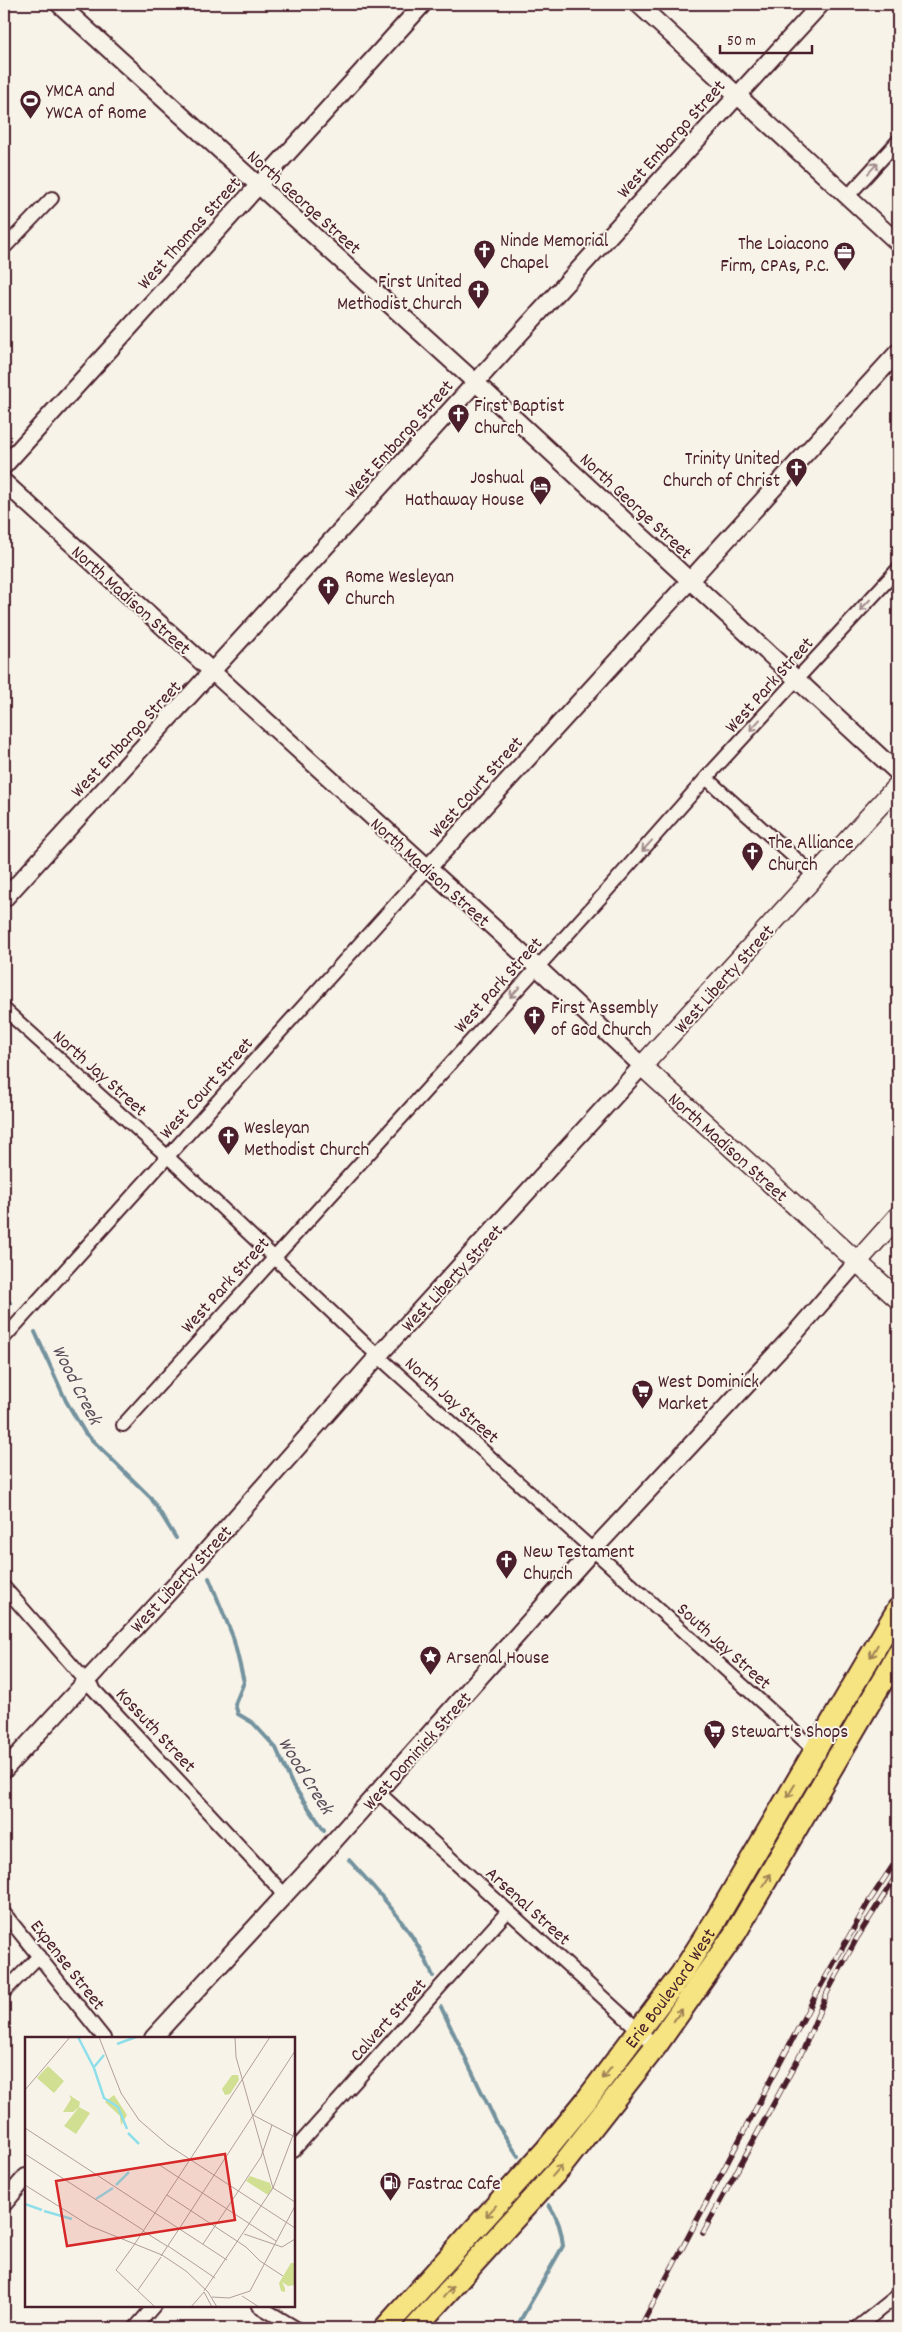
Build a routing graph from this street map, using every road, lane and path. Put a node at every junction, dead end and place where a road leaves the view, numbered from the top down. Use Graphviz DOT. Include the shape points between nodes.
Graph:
graph roads {
  1 [pos="59,4"];
  2 [pos="423,4"];
  3 [pos="638,4"];
  4 [pos="821,4"];
  5 [pos="737,94"];
  6 [pos="898,141"];
  7 [pos="257,185"];
  8 [pos="848,196"];
  9 [pos="52,198"];
  10 [pos="898,243"];
  11 [pos="4,248"];
  12 [pos="898,352"];
  13 [pos="475,382"];
  14 [pos="4,466"];
  15 [pos="4,482"];
  16 [pos="898,569"];
  17 [pos="690,581"];
  18 [pos="213,672"];
  19 [pos="795,680"];
  20 [pos="898,773"];
  21 [pos="706,778"];
  22 [pos="898,785"];
  23 [pos="427,869"];
  24 [pos="815,876"];
  25 [pos="4,899"];
  26 [pos="538,968"];
  27 [pos="4,1009"];
  28 [pos="642,1066"];
  29 [pos="168,1157"];
  30 [pos="898,1216"];
  31 [pos="275,1256"];
  32 [pos="857,1262"];
  33 [pos="898,1300"];
  34 [pos="4,1338"];
  35 [pos="378,1356"];
  36 [pos="123,1425"];
  37 [pos="593,1550"];
  38 [pos="4,1587"];
  39 [pos="898,1609"];
  40 [pos="898,1654"];
  41 [pos="85,1680"];
  42 [pos="815,1751"];
  43 [pos="833,1766"];
  44 [pos="4,1770"];
  45 [pos="378,1792"];
  46 [pos="284,1895"];
  47 [pos="508,1911"];
  48 [pos="4,1913"];
  49 [pos="39,1956"];
  50 [pos="4,1992"];
  51 [pos="639,2030"];
  52 [pos="103,2037"];
  53 [pos="154,2037"];
  54 [pos="656,2046"];
  55 [pos="295,2149"];
  56 [pos="25,2178"];
  57 [pos="4,2203"];
  58 [pos="898,2294"];
  59 [pos="153,2307"];
  60 [pos="261,2307"];
  61 [pos="135,2328"];
  62 [pos="296,2328"];
  63 [pos="385,2328"];
  64 [pos="415,2328"];
  65 [pos="857,2328"];
  1 -- 7 [label="street, North George Street"];
  2 -- 7 [label="street, West Thomas Street"];
  3 -- 5 [label="street"];
  4 -- 5 [label="street, West Embargo Street"];
  5 -- 8 [label="street"];
  5 -- 13 [label="street, West Embargo Street"];
  8 -- 6 [label="street, one-way"];
  7 -- 13 [label="street, North George Street"];
  7 -- 14 [label="street, West Thomas Street"];
  8 -- 10 [label="street"];
  9 -- 11 [label="street"];
  12 -- 17 [label="street, West Court Street"];
  13 -- 17 [label="street, North George Street"];
  13 -- 18 [label="street, West Embargo Street"];
  15 -- 18 [label="street, North Madison Street"];
  16 -- 19 [label="street, West Park Street, one-way"];
  17 -- 19 [label="street, North George Street"];
  17 -- 23 [label="street, West Court Street"];
  18 -- 23 [label="street, North Madison Street"];
  18 -- 25 [label="street, West Embargo Street"];
  19 -- 20 [label="street, North George Street"];
  19 -- 21 [label="street, West Park Street, one-way"];
  21 -- 24 [label="street"];
  21 -- 26 [label="street, West Park Street, one-way"];
  22 -- 24 [label="main road, West Liberty Street"];
  23 -- 26 [label="street, North Madison Street"];
  23 -- 29 [label="street, West Court Street"];
  24 -- 28 [label="main road, West Liberty Street"];
  26 -- 28 [label="street, North Madison Street"];
  26 -- 31 [label="street, West Park Street, one-way"];
  27 -- 29 [label="street, North Jay Street"];
  28 -- 32 [label="main road, North Madison Street"];
  28 -- 35 [label="street, West Liberty Street"];
  29 -- 31 [label="street, North Jay Street"];
  29 -- 34 [label="street, West Court Street"];
  30 -- 32 [label="main road, West Dominick Street"];
  31 -- 35 [label="street, North Jay Street"];
  31 -- 36 [label="street, West Park Street"];
  32 -- 33 [label="main road, North Madison Street"];
  32 -- 37 [label="street, West Dominick Street"];
  35 -- 37 [label="street, North Jay Street"];
  35 -- 41 [label="street, West Liberty Street" via="193,1566"];
  37 -- 42 [label="street, South Jay Street"];
  37 -- 45 [label="street, West Dominick Street"];
  38 -- 41 [label="street, Kossuth Street"];
  39 -- 42 [label="main road, Erie Boulevard West, one-way"];
  40 -- 43 [label="main road, Erie Boulevard West"];
  41 -- 44 [label="street, West Liberty Street"];
  41 -- 46 [label="street, Kossuth Street"];
  42 -- 43 [label="street, South Jay Street"];
  42 -- 51 [label="main road, Erie Boulevard West, one-way" via="717,1918 682,1973"];
  54 -- 43 [label="main road, Erie Boulevard West, one-way" via="736,1932"];
  45 -- 46 [label="street, West Dominick Street"];
  45 -- 47 [label="street, Arsenal Street"];
  46 -- 53 [label="street, West Dominick Street"];
  47 -- 51 [label="street, Arsenal Street"];
  47 -- 55 [label="street, Calvert Street"];
  48 -- 49 [label="street, Expense Street"];
  49 -- 50 [label="street"];
  49 -- 52 [label="street, Expense Street"];
  51 -- 54 [label="street, Arsenal Street"];
  51 -- 63 [label="main road, Erie Boulevard West, one-way" via="546,2150"];
  64 -- 54 [label="main road, Erie Boulevard West, one-way" via="561,2167"];
  56 -- 57 [label="street"];
  58 -- 65 [label="street"];
  59 -- 61 [label="street"];
  60 -- 62 [label="street"];
}
